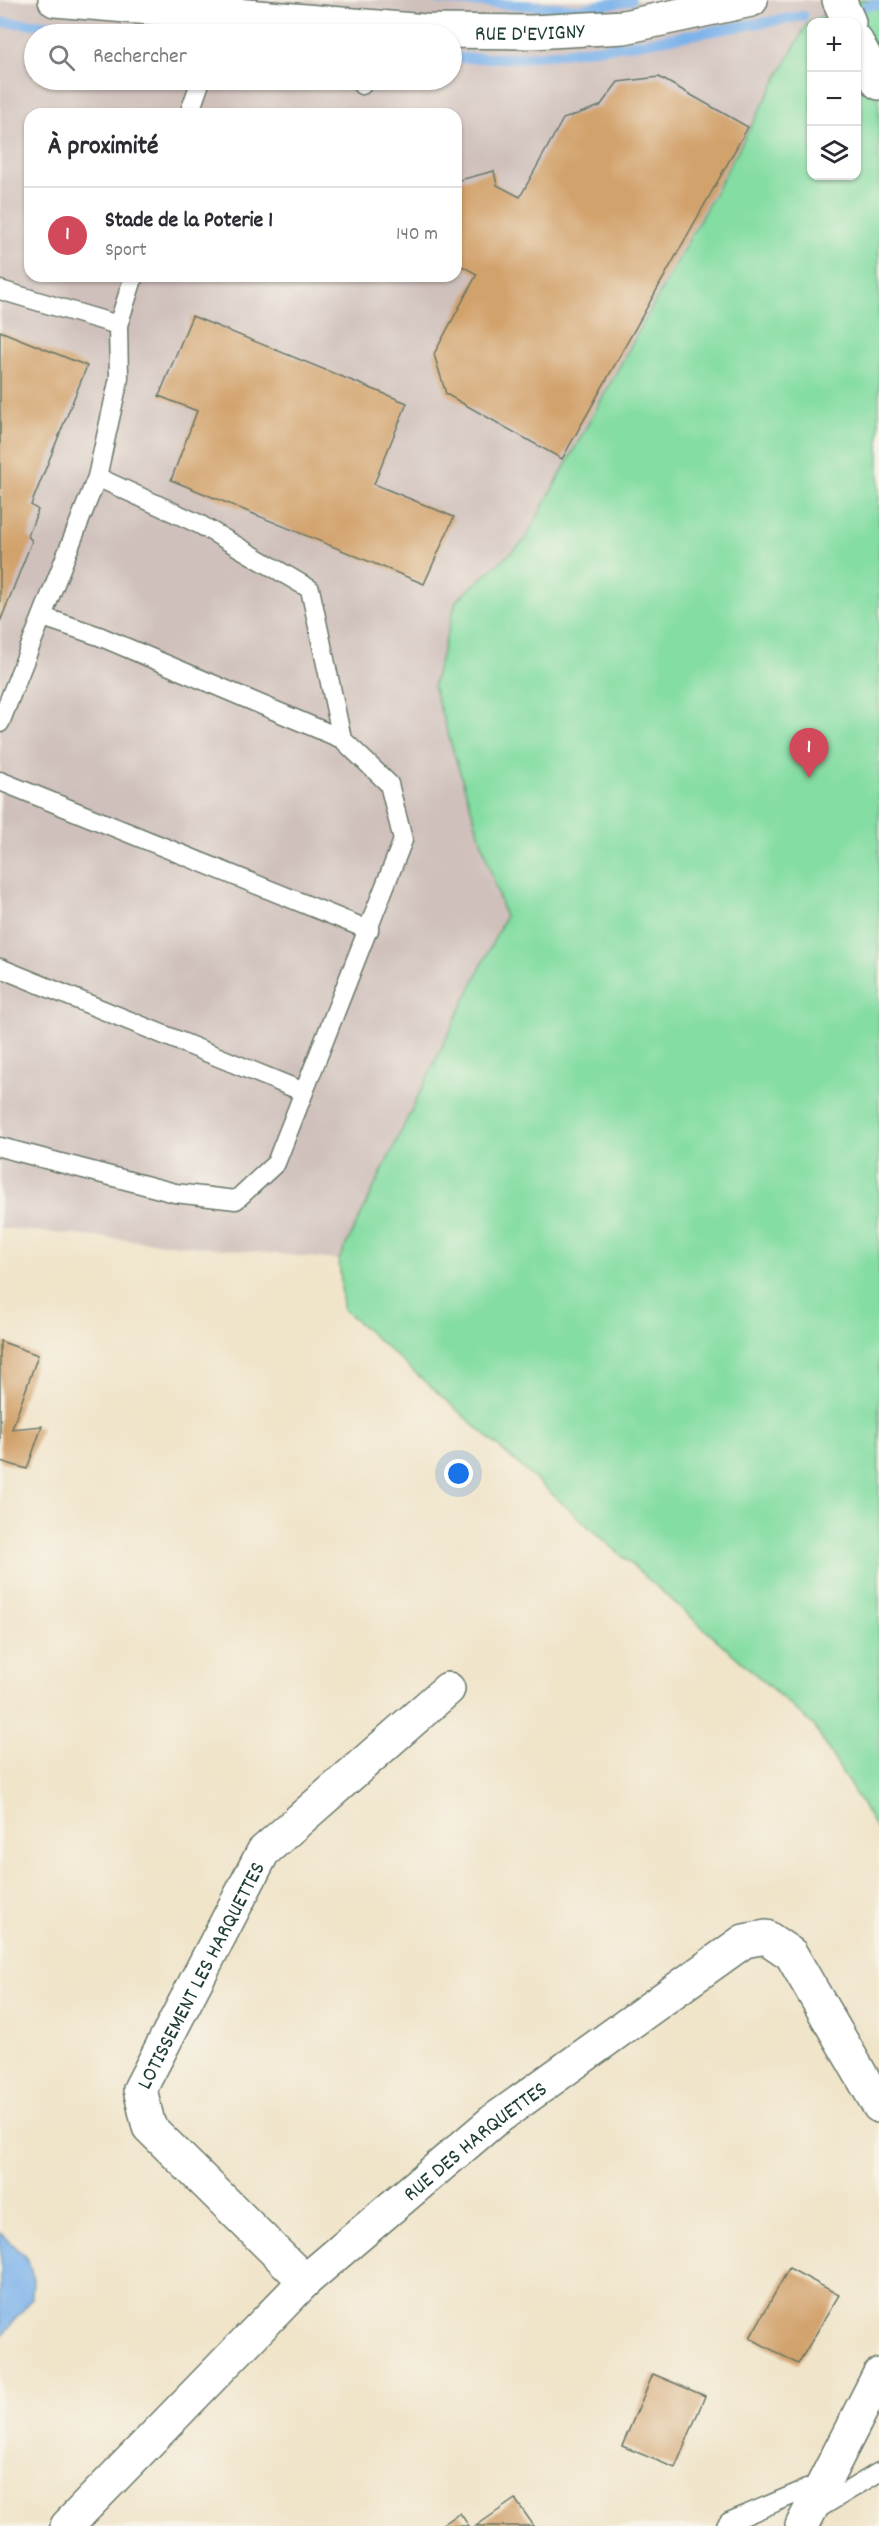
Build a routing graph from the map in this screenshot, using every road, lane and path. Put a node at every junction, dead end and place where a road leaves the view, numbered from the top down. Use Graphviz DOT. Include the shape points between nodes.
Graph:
graph roads {
  1 [pos="55,0"];
  2 [pos="751,0"];
  3 [pos="839,0"];
  4 [pos="242,16"];
  5 [pos="847,18"];
  6 [pos="307,24"];
  7 [pos="462,31"];
  8 [pos="861,49"];
  9 [pos="878,78"];
  10 [pos="197,90"];
  11 [pos="191,108"];
  12 [pos="132,282"];
  13 [pos="0,290"];
  14 [pos="118,325"];
  15 [pos="98,477"];
  16 [pos="43,616"];
  17 [pos="0,723"];
  18 [pos="342,739"];
  19 [pos="0,781"];
  20 [pos="369,930"];
  21 [pos="0,968"];
  22 [pos="304,1092"];
  23 [pos="0,1147"];
  24 [pos="448,1689"];
  25 [pos="879,2106"];
  26 [pos="304,2281"];
  27 [pos="879,2375"];
  28 [pos="879,2472"];
  29 [pos="825,2482"];
  30 [pos="806,2520"];
  31 [pos="67,2526"];
  32 [pos="726,2526"];
  1 -- 4 [label="street, RUE D'EVIGNY"];
  2 -- 7 [label="street, RUE D'EVIGNY" via="624,27"];
  3 -- 5 [label="street"];
  4 -- 6 [label="street, RUE D'EVIGNY"];
  8 -- 9 [label="street"];
  10 -- 11 [label="lane"];
  12 -- 14 [label="lane"];
  13 -- 14 [label="lane"];
  14 -- 15 [label="lane" via="119,378"];
  15 -- 16 [label="lane"];
  15 -- 18 [label="lane" via="198,524 310,589"];
  16 -- 17 [label="lane"];
  16 -- 18 [label="lane"];
  18 -- 20 [label="lane" via="389,784 403,840"];
  19 -- 20 [label="lane"];
  20 -- 22 [label="lane"];
  21 -- 22 [label="lane"];
  22 -- 23 [label="lane" via="276,1163 236,1200 175,1193"];
  24 -- 26 [label="street, LOTISSEMENT LES HARQUETTES" via="263,1852 141,2089 149,2127"];
  25 -- 26 [label="street, RUE DES HARQUETTES" via="791,1954 766,1937 744,1941 492,2121"];
  26 -- 31 [label="street, RUE DES HARQUETTES"];
  27 -- 29 [label="street"];
  28 -- 30 [label="lane"];
  29 -- 30 [label="street"];
  29 -- 32 [label="lane"];
}
